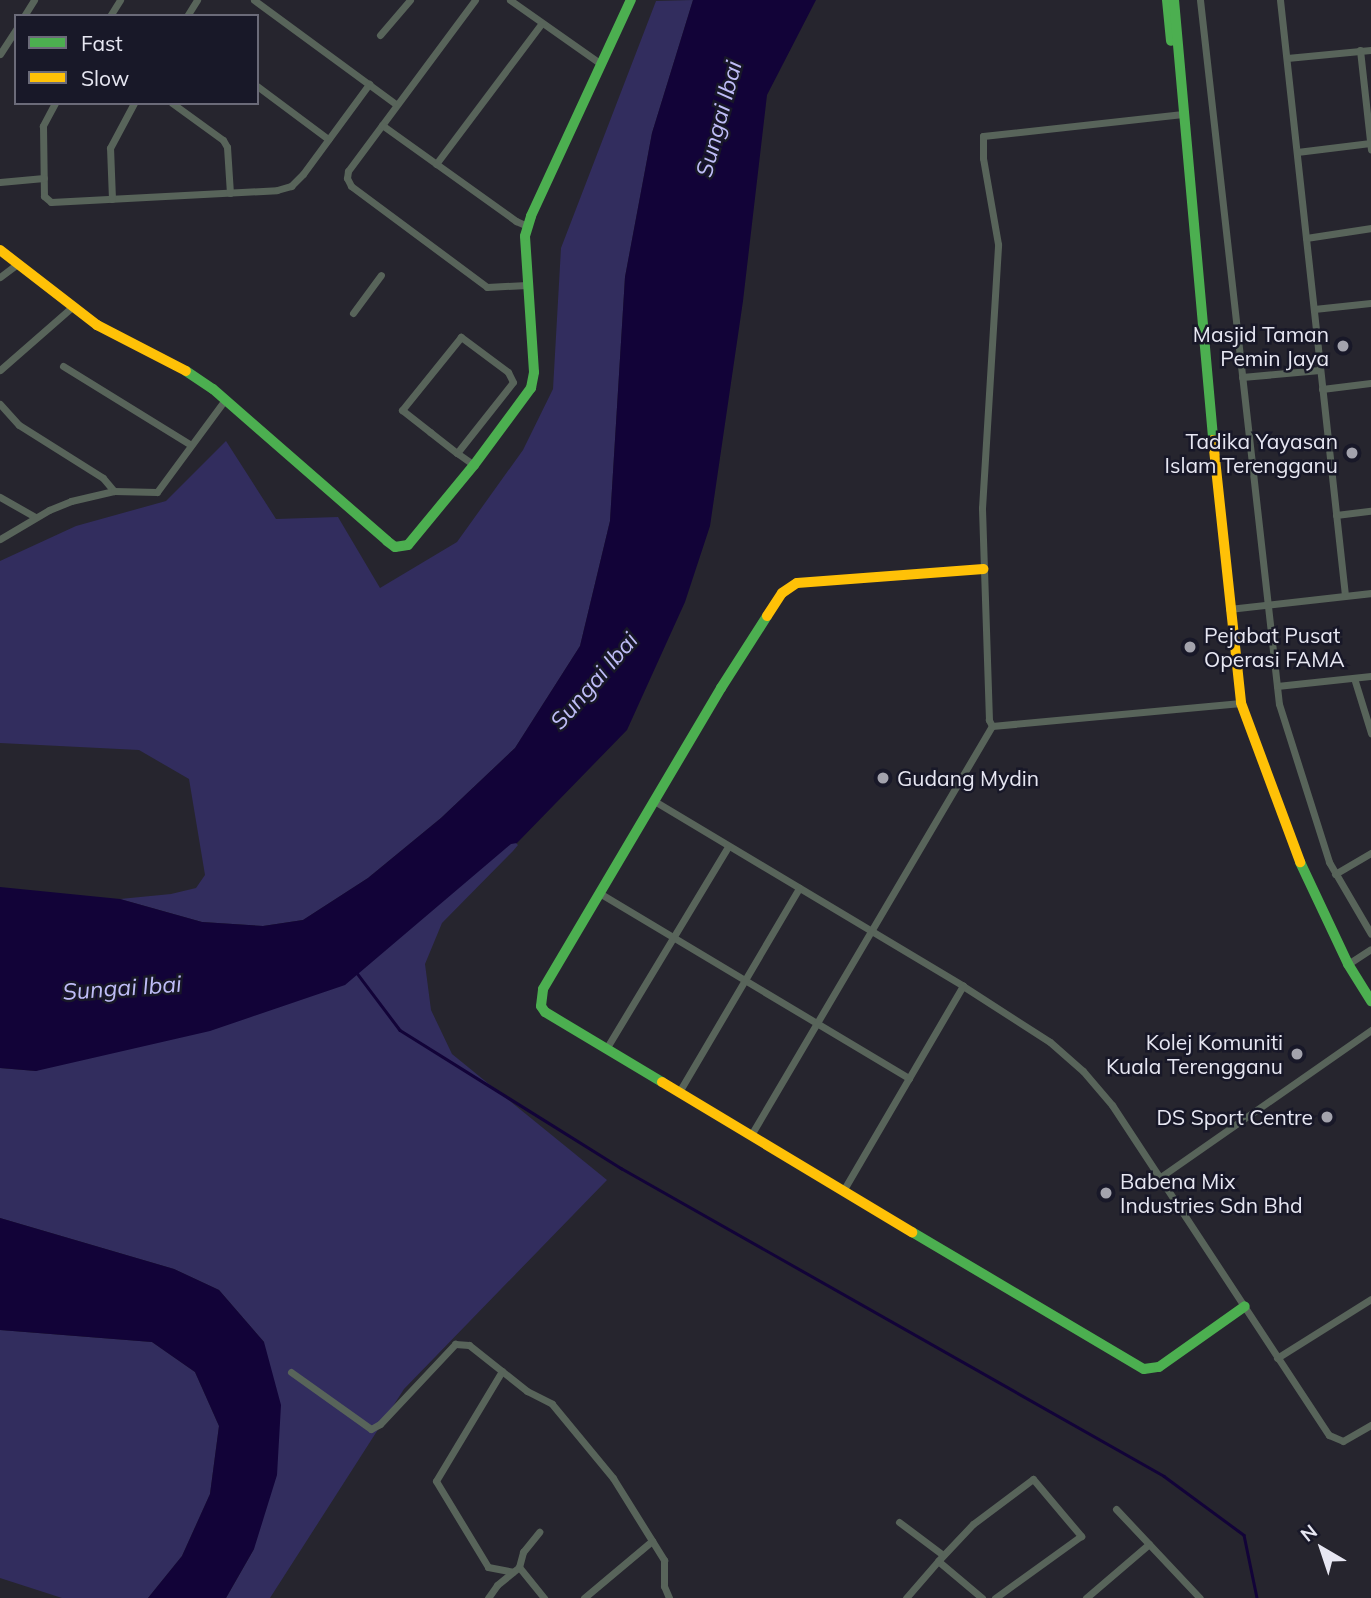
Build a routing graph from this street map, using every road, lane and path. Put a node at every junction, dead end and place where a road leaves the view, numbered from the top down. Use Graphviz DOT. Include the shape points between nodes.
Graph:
graph roads {
  1 [pos="21,0"];
  2 [pos="254,0"];
  3 [pos="410,0"];
  4 [pos="475,0"];
  5 [pos="510,0"];
  6 [pos="631,0"];
  7 [pos="1167,0"];
  8 [pos="1174,0"];
  9 [pos="1200,0"];
  10 [pos="1280,0"];
  11 [pos="32,3"];
  12 [pos="266,4"];
  13 [pos="542,23"];
  14 [pos="14,32"];
  15 [pos="380,35"];
  16 [pos="1360,50"];
  17 [pos="1371,50"];
  18 [pos="0,54"];
  19 [pos="1287,58"];
  20 [pos="601,64"];
  21 [pos="369,84"];
  22 [pos="259,87"];
  23 [pos="54,105"];
  24 [pos="133,105"];
  25 [pos="175,105"];
  26 [pos="397,105"];
  27 [pos="1183,114"];
  28 [pos="382,125"];
  29 [pos="328,139"];
  30 [pos="1370,143"];
  31 [pos="1371,149"];
  32 [pos="1297,152"];
  33 [pos="436,164"];
  34 [pos="44,178"];
  35 [pos="0,183"];
  36 [pos="230,193"];
  37 [pos="112,199"];
  38 [pos="527,226"];
  39 [pos="1371,228"];
  40 [pos="1306,238"];
  41 [pos="0,250"];
  42 [pos="17,264"];
  43 [pos="382,275"];
  44 [pos="0,277"];
  45 [pos="527,285"];
  46 [pos="1371,303"];
  47 [pos="72,307"];
  48 [pos="1314,309"];
  49 [pos="353,313"];
  50 [pos="63,366"];
  51 [pos="0,370"];
  52 [pos="1320,370"];
  53 [pos="1242,377"];
  54 [pos="1371,383"];
  55 [pos="1322,389"];
  56 [pos="224,401"];
  57 [pos="0,404"];
  58 [pos="191,445"];
  59 [pos="457,453"];
  60 [pos="474,465"];
  61 [pos="114,491"];
  62 [pos="0,497"];
  63 [pos="1371,511"];
  64 [pos="1336,514"];
  65 [pos="35,517"];
  66 [pos="0,539"];
  67 [pos="983,569"];
  68 [pos="1371,593"];
  69 [pos="1345,595"];
  70 [pos="1267,604"];
  71 [pos="1229,609"];
  72 [pos="1371,676"];
  73 [pos="1354,678"];
  74 [pos="1277,686"];
  75 [pos="1241,703"];
  76 [pos="992,726"];
  77 [pos="1371,733"];
  78 [pos="656,802"];
  79 [pos="727,847"];
  80 [pos="1371,853"];
  81 [pos="1335,874"];
  82 [pos="799,888"];
  83 [pos="601,894"];
  84 [pos="872,932"];
  85 [pos="1371,934"];
  86 [pos="673,937"];
  87 [pos="1371,949"];
  88 [pos="1348,964"];
  89 [pos="745,980"];
  90 [pos="963,986"];
  91 [pos="1371,1001"];
  92 [pos="817,1023"];
  93 [pos="1371,1030"];
  94 [pos="606,1049"];
  95 [pos="909,1078"];
  96 [pos="679,1092"];
  97 [pos="751,1135"];
  98 [pos="1158,1178"];
  99 [pos="843,1191"];
  100 [pos="1371,1298"];
  101 [pos="1245,1306"];
  102 [pos="1277,1358"];
  103 [pos="502,1371"];
  104 [pos="291,1372"];
  105 [pos="1371,1425"];
  106 [pos="1116,1509"];
  107 [pos="899,1522"];
  108 [pos="538,1532"];
  109 [pos="652,1541"];
  110 [pos="1149,1544"];
  111 [pos="940,1558"];
  112 [pos="516,1569"];
  113 [pos="488,1598"];
  114 [pos="544,1598"];
  115 [pos="584,1598"];
  116 [pos="669,1598"];
  117 [pos="906,1598"];
  118 [pos="982,1598"];
  119 [pos="995,1598"];
  120 [pos="1086,1598"];
  121 [pos="1200,1598"];
  1 -- 11 [label="street"];
  2 -- 12 [label="street"];
  3 -- 15 [label="street"];
  4 -- 26 [label="street"];
  5 -- 13 [label="street"];
  6 -- 20 [label="street"];
  7 -- 27 [label="street"];
  8 -- 27 [label="street"];
  9 -- 53 [label="street"];
  10 -- 19 [label="street"];
  12 -- 21 [label="street"];
  13 -- 20 [label="street"];
  13 -- 33 [label="street"];
  14 -- 18 [label="street"];
  16 -- 17 [label="street"];
  16 -- 19 [label="street"];
  16 -- 30 [label="street"];
  19 -- 32 [label="street"];
  20 -- 38 [label="street"];
  21 -- 26 [label="street"];
  21 -- 29 [label="street"];
  22 -- 29 [label="street"];
  23 -- 34 [label="street" via="43,126"];
  24 -- 37 [label="street" via="110,148"];
  25 -- 36 [label="street" via="223,139"];
  26 -- 28 [label="street"];
  27 -- 67 [label="street" via="984,136 983,158 998,244 982,508"];
  27 -- 71 [label="street"];
  28 -- 33 [label="street"];
  28 -- 45 [label="street" via="348,171 351,186 487,287"];
  29 -- 36 [label="street" via="291,186"];
  30 -- 31 [label="street"];
  30 -- 32 [label="street"];
  32 -- 40 [label="street"];
  33 -- 38 [label="street"];
  34 -- 35 [label="street"];
  34 -- 37 [label="street" via="44,196 55,203"];
  36 -- 37 [label="street"];
  38 -- 45 [label="street"];
  39 -- 40 [label="street"];
  40 -- 48 [label="street"];
  41 -- 42 [label="street"];
  42 -- 44 [label="street"];
  42 -- 47 [label="street"];
  43 -- 49 [label="street"];
  45 -- 60 [label="street" via="533,376 525,399"];
  46 -- 48 [label="street"];
  47 -- 51 [label="street"];
  47 -- 56 [label="street" via="193,375"];
  48 -- 52 [label="street"];
  50 -- 58 [label="street"];
  52 -- 53 [label="street"];
  52 -- 55 [label="street"];
  53 -- 70 [label="street"];
  54 -- 55 [label="street"];
  55 -- 64 [label="street"];
  56 -- 58 [label="street"];
  56 -- 60 [label="street" via="395,547 415,539"];
  57 -- 61 [label="street" via="19,425 103,478"];
  58 -- 61 [label="street" via="157,492"];
  59 -- 59 [label="street" via="402,410 461,337 508,372 513,382"];
  59 -- 60 [label="street"];
  61 -- 65 [label="street" via="71,501"];
  62 -- 65 [label="street"];
  63 -- 64 [label="street"];
  64 -- 69 [label="street"];
  65 -- 66 [label="street"];
  67 -- 76 [label="street"];
  67 -- 78 [label="street" via="789,587 721,688"];
  68 -- 69 [label="street"];
  69 -- 70 [label="street"];
  70 -- 71 [label="street"];
  70 -- 74 [label="street"];
  71 -- 75 [label="street"];
  72 -- 73 [label="street"];
  73 -- 74 [label="street"];
  73 -- 77 [label="street"];
  74 -- 81 [label="street"];
  75 -- 76 [label="street"];
  75 -- 88 [label="street" via="1294,852"];
  76 -- 84 [label="street"];
  78 -- 79 [label="street"];
  78 -- 83 [label="street"];
  79 -- 82 [label="street"];
  79 -- 86 [label="street"];
  80 -- 81 [label="street"];
  81 -- 85 [label="street"];
  82 -- 84 [label="street"];
  82 -- 89 [label="street"];
  83 -- 86 [label="street"];
  83 -- 94 [label="street" via="540,999 545,1012"];
  84 -- 90 [label="street"];
  84 -- 92 [label="street"];
  86 -- 89 [label="street"];
  86 -- 94 [label="street"];
  87 -- 88 [label="street"];
  88 -- 91 [label="street"];
  89 -- 92 [label="street"];
  89 -- 96 [label="street"];
  90 -- 95 [label="street"];
  90 -- 98 [label="street" via="1050,1042 1083,1071"];
  92 -- 95 [label="street"];
  92 -- 97 [label="street"];
  93 -- 98 [label="street"];
  94 -- 96 [label="street"];
  95 -- 99 [label="street"];
  96 -- 97 [label="street"];
  97 -- 99 [label="street"];
  98 -- 101 [label="street"];
  99 -- 101 [label="street" via="1144,1370 1159,1367"];
  100 -- 102 [label="street"];
  101 -- 102 [label="street"];
  102 -- 105 [label="street" via="1335,1440 1350,1438"];
  103 -- 104 [label="street" via="470,1345 455,1344 371,1429"];
  103 -- 109 [label="street" via="558,1410 619,1485"];
  103 -- 112 [label="street" via="436,1481 488,1567"];
  106 -- 110 [label="street"];
  107 -- 111 [label="street"];
  108 -- 112 [label="street"];
  109 -- 115 [label="street"];
  109 -- 116 [label="street" via="664,1560"];
  110 -- 120 [label="street"];
  110 -- 121 [label="street"];
  111 -- 117 [label="street"];
  111 -- 118 [label="street"];
  111 -- 119 [label="street" via="972,1524 1029,1480 1038,1480 1081,1535"];
  112 -- 113 [label="street"];
  112 -- 114 [label="street"];
}
